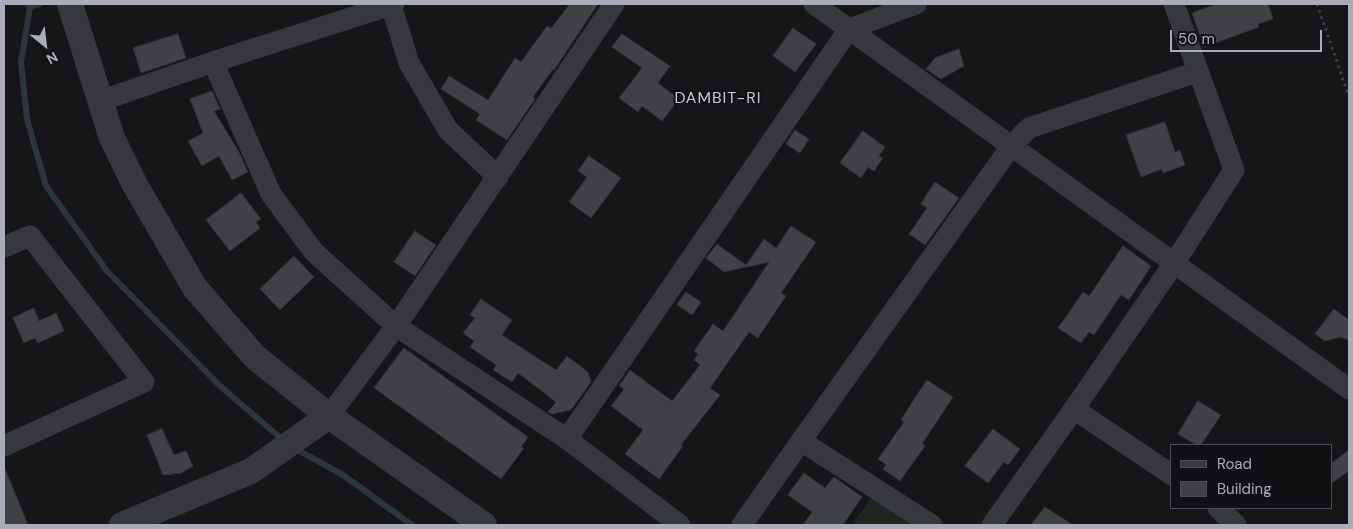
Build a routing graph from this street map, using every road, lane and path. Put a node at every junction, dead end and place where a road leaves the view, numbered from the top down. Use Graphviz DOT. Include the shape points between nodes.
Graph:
graph roads {
  1 [pos="393,4"];
  2 [pos="614,4"];
  3 [pos="814,4"];
  4 [pos="916,4"];
  5 [pos="1174,4"];
  6 [pos="1317,4"];
  7 [pos="72,11"];
  8 [pos="848,28"];
  9 [pos="213,62"];
  10 [pos="1197,72"];
  11 [pos="1349,97"];
  12 [pos="100,101"];
  13 [pos="1012,145"];
  14 [pos="498,177"];
  15 [pos="4,247"];
  16 [pos="1175,262"];
  17 [pos="396,326"];
  18 [pos="1349,389"];
  19 [pos="1074,409"];
  20 [pos="322,421"];
  21 [pos="567,439"];
  22 [pos="801,441"];
  23 [pos="4,446"];
  24 [pos="1170,474"];
  25 [pos="1219,509"];
  26 [pos="122,525"];
  27 [pos="484,525"];
  28 [pos="680,525"];
  29 [pos="742,525"];
  30 [pos="932,525"];
  31 [pos="992,525"];
  32 [pos="1236,525"];
  1 -- 9 [label="street"];
  1 -- 14 [label="street" via="409,63 448,130"];
  2 -- 14 [label="street"];
  3 -- 8 [label="street"];
  4 -- 8 [label="street"];
  5 -- 10 [label="street"];
  6 -- 11 [label="path"];
  7 -- 12 [label="street"];
  8 -- 13 [label="street"];
  8 -- 21 [label="street"];
  9 -- 12 [label="street"];
  9 -- 17 [label="street" via="271,194 314,252"];
  10 -- 13 [label="street" via="1030,128"];
  10 -- 16 [label="street" via="1234,170"];
  12 -- 20 [label="street" via="112,138 135,185 195,288 255,357"];
  13 -- 16 [label="street"];
  13 -- 22 [label="street"];
  14 -- 17 [label="street"];
  15 -- 23 [label="street" via="30,236 144,382"];
  16 -- 18 [label="street"];
  16 -- 19 [label="street"];
  17 -- 20 [label="street"];
  17 -- 21 [label="street"];
  19 -- 24 [label="street"];
  19 -- 31 [label="street"];
  20 -- 26 [label="street" via="251,471"];
  20 -- 27 [label="street"];
  21 -- 28 [label="street"];
  22 -- 29 [label="street"];
  22 -- 30 [label="street"];
  25 -- 32 [label="street"];
}
